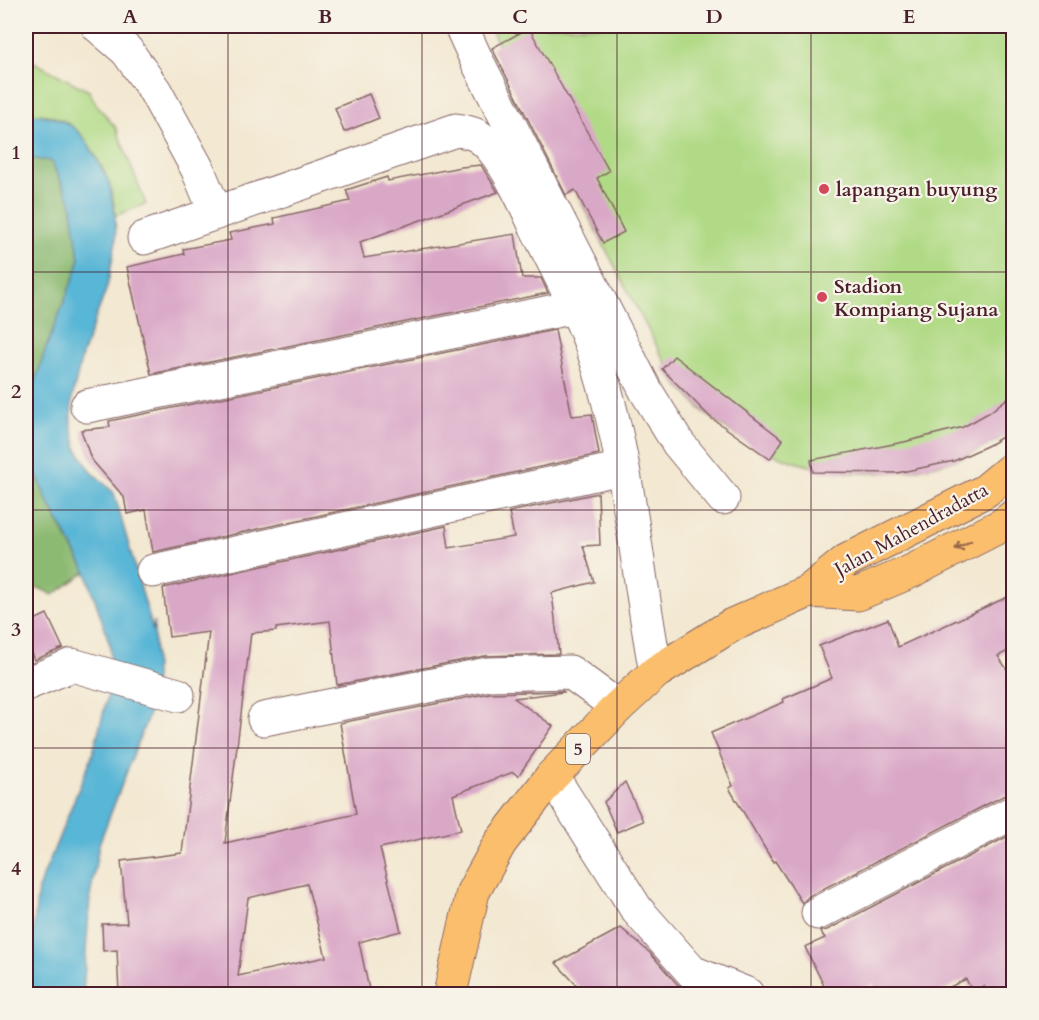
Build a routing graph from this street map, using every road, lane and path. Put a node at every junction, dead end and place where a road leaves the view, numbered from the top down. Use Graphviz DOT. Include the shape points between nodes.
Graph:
graph roads {
  1 [pos="98,26"];
  2 [pos="460,26"];
  3 [pos="216,213"];
  4 [pos="144,238"];
  5 [pos="575,307"];
  6 [pos="87,405"];
  7 [pos="1014,467"];
  8 [pos="622,468"];
  9 [pos="723,498"];
  10 [pos="1014,516"];
  11 [pos="153,571"];
  12 [pos="809,591"];
  13 [pos="656,672"];
  14 [pos="26,684"];
  15 [pos="178,695"];
  16 [pos="618,707"];
  17 [pos="264,719"];
  18 [pos="552,776"];
  19 [pos="1014,812"];
  20 [pos="818,913"];
  21 [pos="450,994"];
  22 [pos="747,994"];
  1 -- 3 [label="street" via="127,51 155,91 197,168"];
  2 -- 9 [label="street" via="646,392 678,443"];
  3 -- 4 [label="street"];
  3 -- 5 [label="street" via="446,133 468,132 487,144 514,179"];
  5 -- 6 [label="street"];
  5 -- 8 [label="street" via="599,367"];
  7 -- 12 [label="highway, Jalan Mahendradatta / 5" via="985,491 846,561"];
  8 -- 11 [label="street"];
  8 -- 13 [label="street"];
  10 -- 12 [label="highway, Jalan Mahendradatta / 5, one-way" via="912,571 858,594"];
  12 -- 13 [label="highway, Jalan Mahendradatta / 5" via="732,625"];
  13 -- 16 [label="highway, Jalan Mahendradatta / 5"];
  14 -- 15 [label="street" via="72,665"];
  16 -- 17 [label="street" via="570,672 488,674"];
  16 -- 18 [label="highway, Jalan Mahendradatta / 5"];
  18 -- 21 [label="highway, Jalan Mahendradatta / 5" via="500,843 473,892"];
  18 -- 22 [label="street" via="637,910 692,972"];
  19 -- 20 [label="street"];
}
